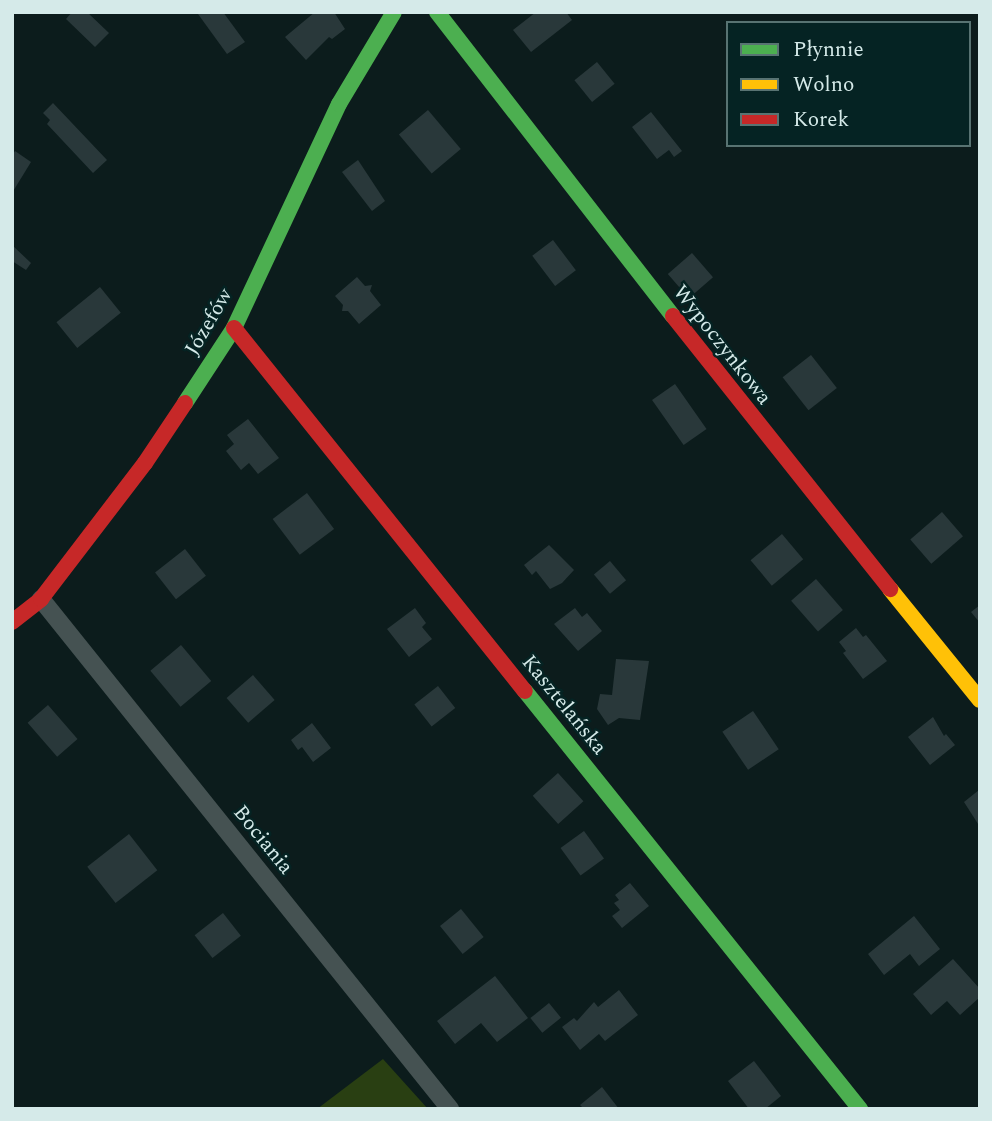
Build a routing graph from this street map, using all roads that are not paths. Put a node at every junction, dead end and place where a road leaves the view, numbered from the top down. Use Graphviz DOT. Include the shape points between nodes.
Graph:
graph roads {
  1 [pos="394,12"];
  2 [pos="437,12"];
  3 [pos="234,328"];
  4 [pos="41,599"];
  5 [pos="12,622"];
  6 [pos="980,700"];
  7 [pos="450,1109"];
  8 [pos="860,1109"];
  1 -- 3 [label="street, Józefów" via="339,104"];
  2 -- 6 [label="street, Wypoczynkowa" via="751,417"];
  3 -- 4 [label="street, Józefów" via="145,463"];
  3 -- 8 [label="street, Kasztelańska"];
  4 -- 5 [label="street, Józefów"];
  4 -- 7 [label="street, Bociania"];
}
